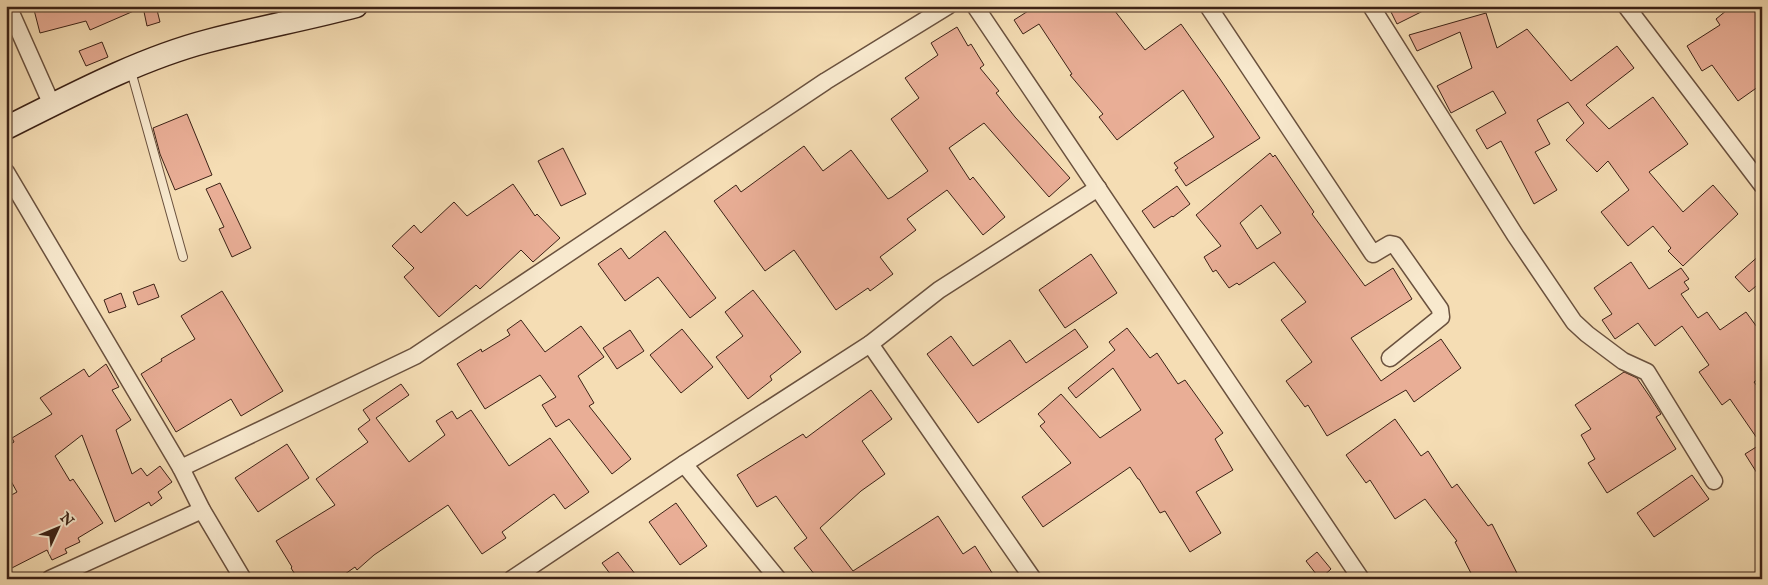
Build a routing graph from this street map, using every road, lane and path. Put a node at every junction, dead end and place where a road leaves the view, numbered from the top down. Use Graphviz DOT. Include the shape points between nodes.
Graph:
graph roads {
  1 [pos="8,6"];
  2 [pos="356,6"];
  3 [pos="948,6"];
  4 [pos="975,6"];
  5 [pos="1208,6"];
  6 [pos="1371,6"];
  7 [pos="1626,6"];
  8 [pos="326,10"];
  9 [pos="131,69"];
  10 [pos="52,105"];
  11 [pos="6,128"];
  12 [pos="6,172"];
  13 [pos="1762,185"];
  14 [pos="1098,188"];
  15 [pos="183,257"];
  16 [pos="870,344"];
  17 [pos="1390,358"];
  18 [pos="684,464"];
  19 [pos="181,468"];
  20 [pos="1714,481"];
  21 [pos="202,510"];
  22 [pos="50,579"];
  23 [pos="243,579"];
  24 [pos="512,579"];
  25 [pos="778,579"];
  26 [pos="1033,579"];
  27 [pos="1361,579"];
  1 -- 10 [label="street"];
  2 -- 8 [label="main road"];
  3 -- 19 [label="street" via="826,81 415,356"];
  4 -- 14 [label="street"];
  5 -- 17 [label="street" via="1373,254 1390,244 1395,245 1440,309 1441,317"];
  6 -- 20 [label="street" via="1515,235 1574,322 1623,361 1647,372"];
  7 -- 13 [label="street"];
  8 -- 9 [label="main road" via="207,41"];
  9 -- 10 [label="main road"];
  9 -- 15 [label="lane"];
  10 -- 11 [label="main road"];
  12 -- 19 [label="street"];
  14 -- 16 [label="street" via="939,290"];
  14 -- 27 [label="street"];
  16 -- 18 [label="street"];
  16 -- 26 [label="street"];
  18 -- 24 [label="street"];
  18 -- 25 [label="street"];
  19 -- 21 [label="street"];
  21 -- 22 [label="street"];
  21 -- 23 [label="street"];
}
